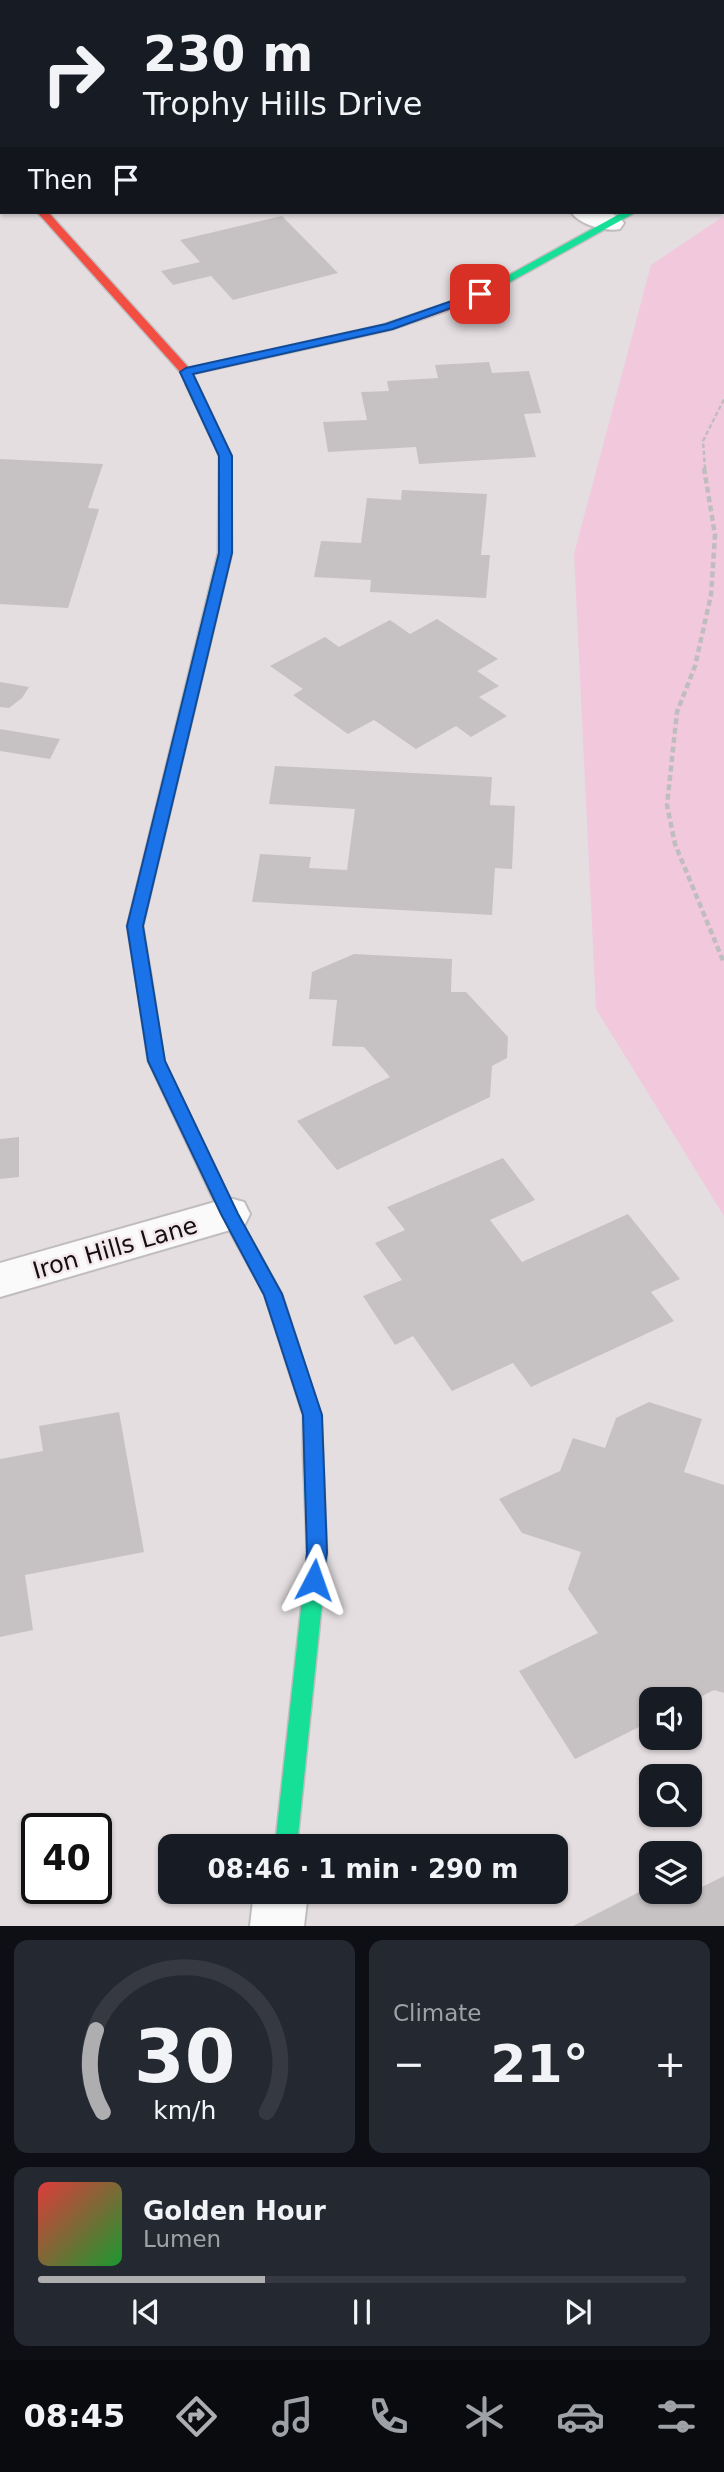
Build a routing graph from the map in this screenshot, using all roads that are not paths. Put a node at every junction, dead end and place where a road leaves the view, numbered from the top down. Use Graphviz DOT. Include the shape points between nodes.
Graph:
graph roads {
  1 [pos="44,214"];
  2 [pos="599,214"];
  3 [pos="621,217"];
  4 [pos="186,372"];
  5 [pos="229,1214"];
  6 [pos="0,1280"];
  7 [pos="287,1834"];
  8 [pos="280,1904"];
  9 [pos="277,1926"];
  1 -- 4 [label="street"];
  2 -- 3 [label="street"];
  3 -- 4 [label="street" via="480,294 389,326"];
  4 -- 5 [label="street" via="226,456 225,553 135,926 156,1061"];
  5 -- 6 [label="street, Iron Hills Lane"];
  5 -- 7 [label="street" via="273,1294 312,1415 317,1553"];
  8 -- 9 [label="street"];
}
